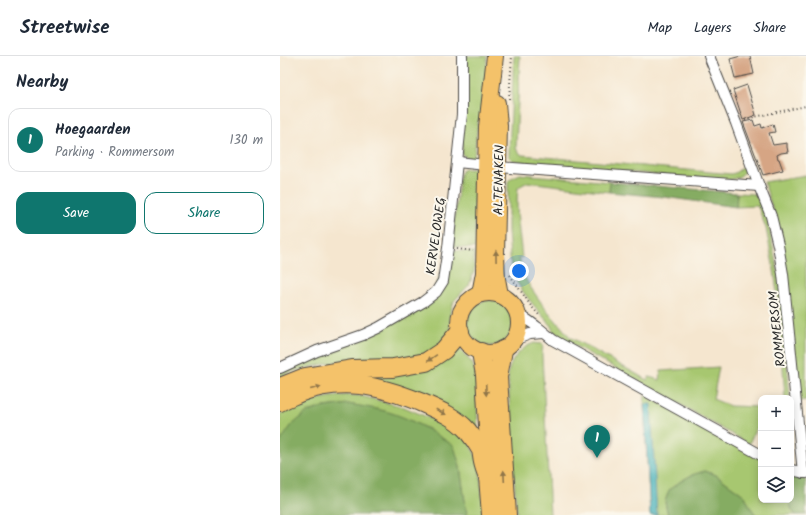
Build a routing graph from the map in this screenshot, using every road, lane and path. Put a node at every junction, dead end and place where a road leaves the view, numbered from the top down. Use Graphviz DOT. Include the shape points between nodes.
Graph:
graph roads {
  1 [pos="462,56"];
  2 [pos="709,56"];
  3 [pos="495,60"];
  4 [pos="806,106"];
  5 [pos="736,123"];
  6 [pos="457,162"];
  7 [pos="492,166"];
  8 [pos="759,186"];
  9 [pos="510,273"];
  10 [pos="480,294"];
  11 [pos="500,295"];
  12 [pos="518,313"];
  13 [pos="541,318"];
  14 [pos="460,331"];
  15 [pos="544,333"];
  16 [pos="508,345"];
  17 [pos="480,352"];
  18 [pos="280,368"];
  19 [pos="280,386"];
  20 [pos="280,402"];
  21 [pos="758,453"];
  22 [pos="794,471"];
  23 [pos="805,473"];
  24 [pos="488,476"];
  25 [pos="491,515"];
  26 [pos="507,515"];
  1 -- 6 [label="street, KERVELOWEG" via="462,114"];
  2 -- 5 [label="street, ROMMERSOM"];
  3 -- 7 [label="main road, ALTENAKEN" via="487,127"];
  4 -- 5 [label="path"];
  5 -- 8 [label="street, ROMMERSOM"];
  6 -- 7 [label="street"];
  6 -- 18 [label="street, KERVELOWEG" via="443,281 436,292 378,328"];
  7 -- 8 [label="street"];
  7 -- 10 [label="main road, ALTENAKEN" via="484,273"];
  11 -- 7 [label="main road, ALTENAKEN, one-way" via="497,279"];
  8 -- 23 [label="street, ROMMERSOM" via="771,216 783,274"];
  9 -- 13 [label="path"];
  10 -- 11 [label="main road" via="488,292"];
  10 -- 14 [label="main road" via="469,300 461,311"];
  11 -- 12 [label="main road" via="510,300"];
  12 -- 15 [label="street"];
  12 -- 16 [label="main road" via="518,333"];
  14 -- 17 [label="main road" via="467,344"];
  14 -- 19 [label="highway, one-way" via="444,350 426,362 393,368 352,369 305,377"];
  15 -- 16 [label="street" via="530,334"];
  15 -- 21 [label="street"];
  16 -- 17 [label="main road" via="496,352"];
  26 -- 16 [label="highway, one-way" via="498,377"];
  17 -- 24 [label="highway, one-way" via="485,375 490,461"];
  20 -- 24 [label="highway, one-way" via="304,391 337,385 354,384 399,394 455,419 475,440"];
  22 -- 23 [label="street, ROMMERSOM"];
  24 -- 25 [label="highway"];
}
